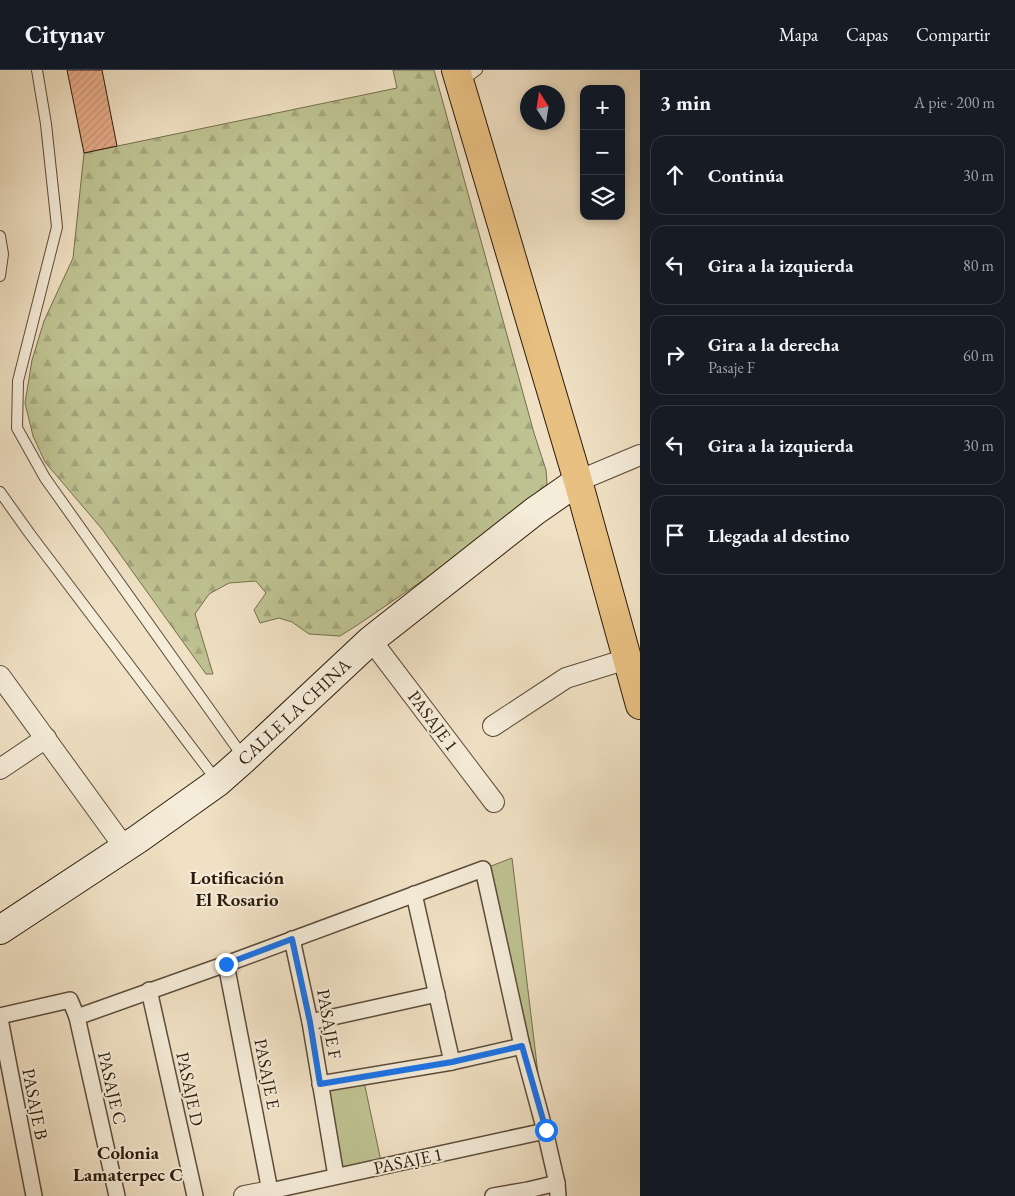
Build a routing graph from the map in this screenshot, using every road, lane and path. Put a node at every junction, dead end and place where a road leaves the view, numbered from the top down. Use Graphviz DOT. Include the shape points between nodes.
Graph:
graph roads {
  1 [pos="37,70"];
  2 [pos="465,74"];
  3 [pos="0,236"];
  4 [pos="0,276"];
  5 [pos="640,455"];
  6 [pos="578,480"];
  7 [pos="0,492"];
  8 [pos="371,640"];
  9 [pos="626,659"];
  10 [pos="0,676"];
  11 [pos="639,701"];
  12 [pos="493,726"];
  13 [pos="46,738"];
  14 [pos="244,759"];
  15 [pos="0,769"];
  16 [pos="218,782"];
  17 [pos="494,802"];
  18 [pos="125,848"];
  19 [pos="414,894"];
  20 [pos="0,930"];
  21 [pos="292,939"];
  22 [pos="226,964"];
  23 [pos="149,990"];
  24 [pos="438,994"];
  25 [pos="0,1017"];
  26 [pos="77,1017"];
  27 [pos="310,1022"];
  28 [pos="522,1046"];
  29 [pos="452,1062"];
  30 [pos="320,1084"];
  31 [pos="546,1130"];
  32 [pos="336,1176"];
  33 [pos="558,1189"];
  34 [pos="529,1193"];
  35 [pos="271,1194"];
  36 [pos="34,1196"];
  37 [pos="117,1196"];
  38 [pos="195,1196"];
  39 [pos="244,1196"];
  40 [pos="492,1196"];
  1 -- 14 [label="lane" via="57,227 18,381 17,428 44,478"];
  2 -- 6 [label="main road"];
  3 -- 4 [label="lane" via="3,254"];
  5 -- 6 [label="street"];
  6 -- 8 [label="main road, CALLE LA CHINA"];
  6 -- 9 [label="main road"];
  7 -- 16 [label="lane"];
  8 -- 14 [label="main road, CALLE LA CHINA"];
  8 -- 17 [label="street, PASAJE 1"];
  9 -- 11 [label="main road"];
  9 -- 12 [label="street" via="566,678"];
  10 -- 13 [label="street"];
  13 -- 15 [label="street"];
  13 -- 18 [label="street"];
  14 -- 16 [label="main road, CALLE LA CHINA"];
  16 -- 18 [label="main road, CALLE LA CHINA"];
  18 -- 20 [label="main road, CALLE LA CHINA"];
  19 -- 21 [label="street"];
  19 -- 24 [label="street"];
  19 -- 28 [label="street" via="483,869"];
  21 -- 22 [label="street"];
  21 -- 27 [label="street, PASAJE F"];
  22 -- 23 [label="street"];
  22 -- 35 [label="street, PASAJE E"];
  23 -- 26 [label="street"];
  23 -- 38 [label="street, PASAJE D"];
  24 -- 27 [label="street"];
  24 -- 29 [label="street"];
  25 -- 26 [label="street" via="70,1000"];
  25 -- 36 [label="street, PASAJE B"];
  26 -- 37 [label="street, PASAJE C"];
  27 -- 30 [label="street, PASAJE F"];
  28 -- 29 [label="street"];
  28 -- 31 [label="street"];
  29 -- 30 [label="street"];
  30 -- 32 [label="street, PASAJE F"];
  31 -- 32 [label="street, PASAJE 1"];
  31 -- 33 [label="street"];
  32 -- 35 [label="street, PASAJE 1"];
  33 -- 34 [label="street"];
  34 -- 40 [label="street"];
  35 -- 39 [label="street"];
}
